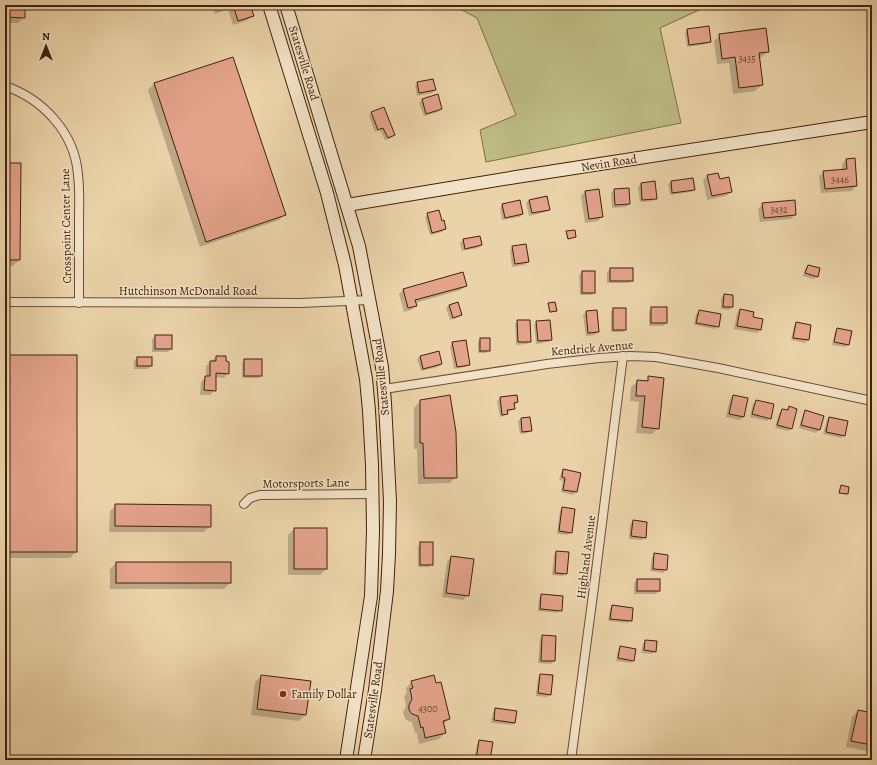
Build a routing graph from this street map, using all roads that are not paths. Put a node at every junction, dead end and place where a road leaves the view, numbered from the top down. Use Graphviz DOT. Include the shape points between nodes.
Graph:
graph roads {
  1 [pos="269,5"];
  2 [pos="286,5"];
  3 [pos="5,86"];
  4 [pos="872,122"];
  5 [pos="347,205"];
  6 [pos="370,300"];
  7 [pos="352,301"];
  8 [pos="5,302"];
  9 [pos="79,303"];
  10 [pos="623,356"];
  11 [pos="384,389"];
  12 [pos="872,401"];
  13 [pos="372,494"];
  14 [pos="244,504"];
  15 [pos="346,760"];
  16 [pos="364,760"];
  17 [pos="571,760"];
  1 -- 7 [label="main road, Statesville Road" via="327,193"];
  2 -- 5 [label="main road, Statesville Road"];
  3 -- 9 [label="street, Crosspoint Center Lane" via="22,92 48,111 67,136 73,151 78,174"];
  4 -- 5 [label="main road, Nevin Road"];
  5 -- 6 [label="main road, Statesville Road" via="359,246"];
  6 -- 7 [label="street, Hutchinson McDonald Road"];
  6 -- 11 [label="main road, Statesville Road"];
  7 -- 9 [label="street, Hutchinson McDonald Road"];
  7 -- 13 [label="main road, Statesville Road" via="366,379"];
  8 -- 9 [label="street, Hutchinson McDonald Road"];
  10 -- 11 [label="street, Kendrick Avenue" via="548,364"];
  10 -- 12 [label="street, Kendrick Avenue" via="677,360"];
  10 -- 17 [label="street, Highland Avenue"];
  11 -- 16 [label="main road, Statesville Road" via="390,501 388,583"];
  13 -- 14 [label="street, Motorsports Lane" via="260,495 250,498"];
  13 -- 15 [label="main road, Statesville Road" via="371,596"];
}
